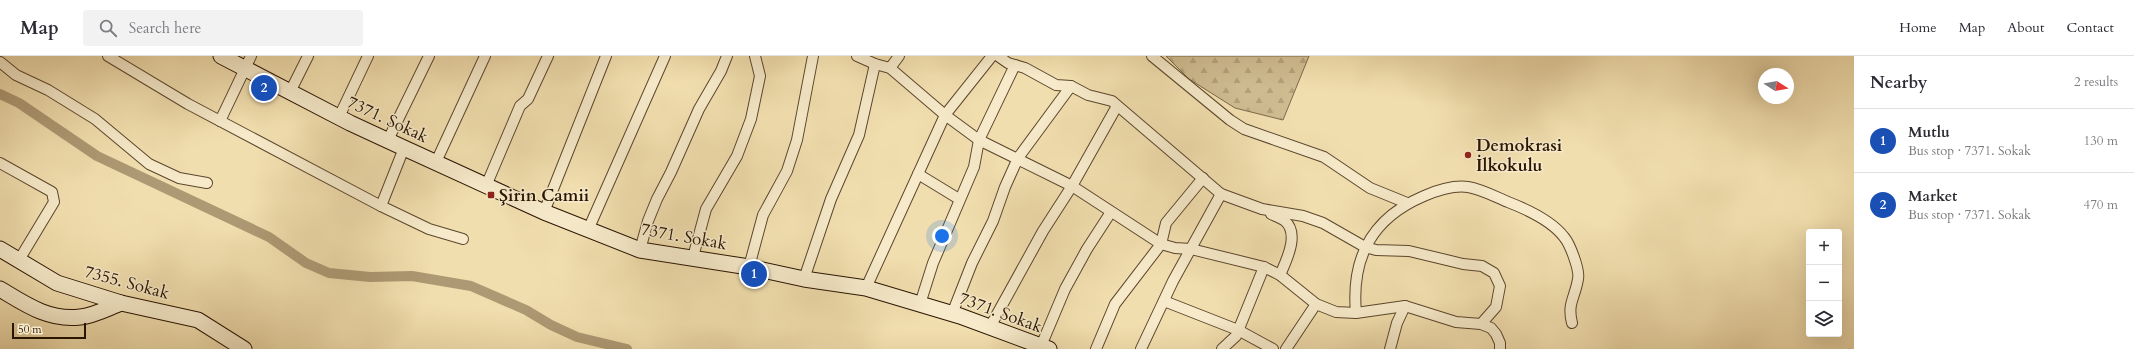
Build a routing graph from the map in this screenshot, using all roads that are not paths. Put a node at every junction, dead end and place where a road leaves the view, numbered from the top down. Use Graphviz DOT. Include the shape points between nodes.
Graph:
graph roads {
  1 [pos="108,56"];
  2 [pos="222,56"];
  3 [pos="308,56"];
  4 [pos="368,56"];
  5 [pos="429,56"];
  6 [pos="486,56"];
  7 [pos="548,56"];
  8 [pos="606,56"];
  9 [pos="665,56"];
  10 [pos="727,56"];
  11 [pos="755,56"];
  12 [pos="813,56"];
  13 [pos="857,56"];
  14 [pos="898,56"];
  15 [pos="992,56"];
  16 [pos="998,56"];
  17 [pos="1152,56"];
  18 [pos="0,62"];
  19 [pos="247,62"];
  20 [pos="874,64"];
  21 [pos="1015,65"];
  22 [pos="890,68"];
  23 [pos="1071,86"];
  24 [pos="290,92"];
  25 [pos="1117,106"];
  26 [pos="945,115"];
  27 [pos="339,117"];
  28 [pos="220,121"];
  29 [pos="388,140"];
  30 [pos="979,140"];
  31 [pos="404,148"];
  32 [pos="1018,158"];
  33 [pos="436,162"];
  34 [pos="0,163"];
  35 [pos="918,174"];
  36 [pos="1203,178"];
  37 [pos="207,183"];
  38 [pos="486,186"];
  39 [pos="1072,186"];
  40 [pos="1221,194"];
  41 [pos="959,199"];
  42 [pos="1407,203"];
  43 [pos="381,206"];
  44 [pos="1262,209"];
  45 [pos="544,212"];
  46 [pos="1111,212"];
  47 [pos="588,230"];
  48 [pos="463,239"];
  49 [pos="1161,244"];
  50 [pos="1365,247"];
  51 [pos="0,249"];
  52 [pos="1191,249"];
  53 [pos="640,250"];
  54 [pos="693,257"];
  55 [pos="19,260"];
  56 [pos="749,267"];
  57 [pos="1264,267"];
  58 [pos="1280,275"];
  59 [pos="804,279"];
  60 [pos="866,288"];
  61 [pos="0,289"];
  62 [pos="1164,301"];
  63 [pos="121,303"];
  64 [pos="920,304"];
  65 [pos="1316,304"];
  66 [pos="1405,306"];
  67 [pos="1356,313"];
  68 [pos="952,314"];
  69 [pos="1572,323"];
  70 [pos="1481,324"];
  71 [pos="990,326"];
  72 [pos="1238,330"];
  73 [pos="1045,347"];
  74 [pos="244,349"];
  75 [pos="1096,349"];
  76 [pos="1141,349"];
  77 [pos="1222,349"];
  78 [pos="1274,349"];
  79 [pos="1286,349"];
  80 [pos="1390,349"];
  81 [pos="1500,349"];
  1 -- 28 [label="street"];
  2 -- 19 [label="street, 7371. Sokak"];
  3 -- 24 [label="street"];
  4 -- 27 [label="street"];
  5 -- 29 [label="street"];
  6 -- 33 [label="street"];
  7 -- 38 [label="street" via="528,99 520,106"];
  8 -- 45 [label="street"];
  9 -- 47 [label="street"];
  10 -- 53 [label="street" via="657,199"];
  11 -- 54 [label="street" via="760,76 751,119 737,156 706,209"];
  12 -- 56 [label="street" via="797,140 787,171 762,214"];
  13 -- 20 [label="street"];
  14 -- 22 [label="street"];
  15 -- 26 [label="street"];
  16 -- 21 [label="street"];
  17 -- 42 [label="street" via="1244,129 1324,157 1370,188"];
  18 -- 37 [label="street" via="16,75 48,90 94,119 150,164 179,178"];
  19 -- 24 [label="street, 7371. Sokak"];
  19 -- 28 [label="street"];
  20 -- 22 [label="street"];
  20 -- 59 [label="street" via="859,135 831,199"];
  21 -- 23 [label="street" via="1056,84"];
  21 -- 30 [label="street"];
  22 -- 26 [label="street"];
  23 -- 25 [label="street" via="1088,95 1112,101"];
  23 -- 32 [label="street"];
  24 -- 27 [label="street, 7371. Sokak"];
  25 -- 36 [label="street"];
  25 -- 39 [label="street"];
  26 -- 30 [label="street"];
  26 -- 35 [label="street"];
  27 -- 29 [label="street, 7371. Sokak"];
  28 -- 43 [label="street"];
  29 -- 31 [label="street, 7371. Sokak"];
  30 -- 32 [label="street"];
  30 -- 41 [label="street" via="974,167"];
  31 -- 33 [label="street, 7371. Sokak"];
  31 -- 43 [label="street"];
  32 -- 39 [label="street"];
  32 -- 68 [label="street" via="994,221 960,289"];
  33 -- 38 [label="street, 7371. Sokak"];
  34 -- 55 [label="street" via="52,192 54,202"];
  35 -- 41 [label="street"];
  35 -- 60 [label="street"];
  36 -- 40 [label="street"];
  36 -- 49 [label="street" via="1166,223"];
  38 -- 45 [label="street, 7371. Sokak"];
  39 -- 46 [label="street"];
  39 -- 71 [label="street" via="1043,231"];
  40 -- 44 [label="street"];
  40 -- 52 [label="street"];
  41 -- 64 [label="street" via="933,263"];
  42 -- 50 [label="street" via="1386,218"];
  42 -- 69 [label="street" via="1450,187 1469,187 1528,209 1564,236 1573,255 1579,277 1569,310"];
  43 -- 48 [label="street" via="429,229"];
  44 -- 50 [label="street" via="1303,216 1323,223"];
  44 -- 58 [label="street" via="1285,221 1291,231 1290,248"];
  45 -- 47 [label="street, 7371. Sokak"];
  46 -- 49 [label="street"];
  46 -- 73 [label="street" via="1087,248 1065,289"];
  47 -- 53 [label="street, 7371. Sokak"];
  49 -- 52 [label="street"];
  49 -- 75 [label="street" via="1115,304"];
  50 -- 67 [label="street" via="1356,282"];
  50 -- 70 [label="street" via="1408,251 1482,266 1494,273 1500,286 1496,307"];
  51 -- 55 [label="street, 7355. Sokak"];
  52 -- 57 [label="street"];
  52 -- 62 [label="street"];
  53 -- 54 [label="street, 7371. Sokak"];
  54 -- 56 [label="street, 7371. Sokak"];
  55 -- 63 [label="street, 7355. Sokak" via="57,283"];
  56 -- 59 [label="street, 7371. Sokak"];
  57 -- 58 [label="street"];
  57 -- 72 [label="street"];
  58 -- 65 [label="street"];
  59 -- 60 [label="street, 7371. Sokak"];
  60 -- 64 [label="street, 7371. Sokak"];
  61 -- 63 [label="street" via="36,311 63,318 81,317"];
  62 -- 72 [label="street"];
  62 -- 76 [label="street"];
  63 -- 74 [label="street, 7355. Sokak" via="198,320"];
  64 -- 68 [label="street, 7371. Sokak"];
  65 -- 67 [label="street" via="1336,312"];
  65 -- 79 [label="street"];
  66 -- 67 [label="street"];
  66 -- 70 [label="street" via="1456,322"];
  66 -- 80 [label="street"];
  68 -- 71 [label="street, 7371. Sokak"];
  70 -- 81 [label="street" via="1491,328 1496,334"];
  71 -- 73 [label="street, 7371. Sokak"];
  72 -- 77 [label="street" via="1236,336"];
  72 -- 78 [label="street"];
}
